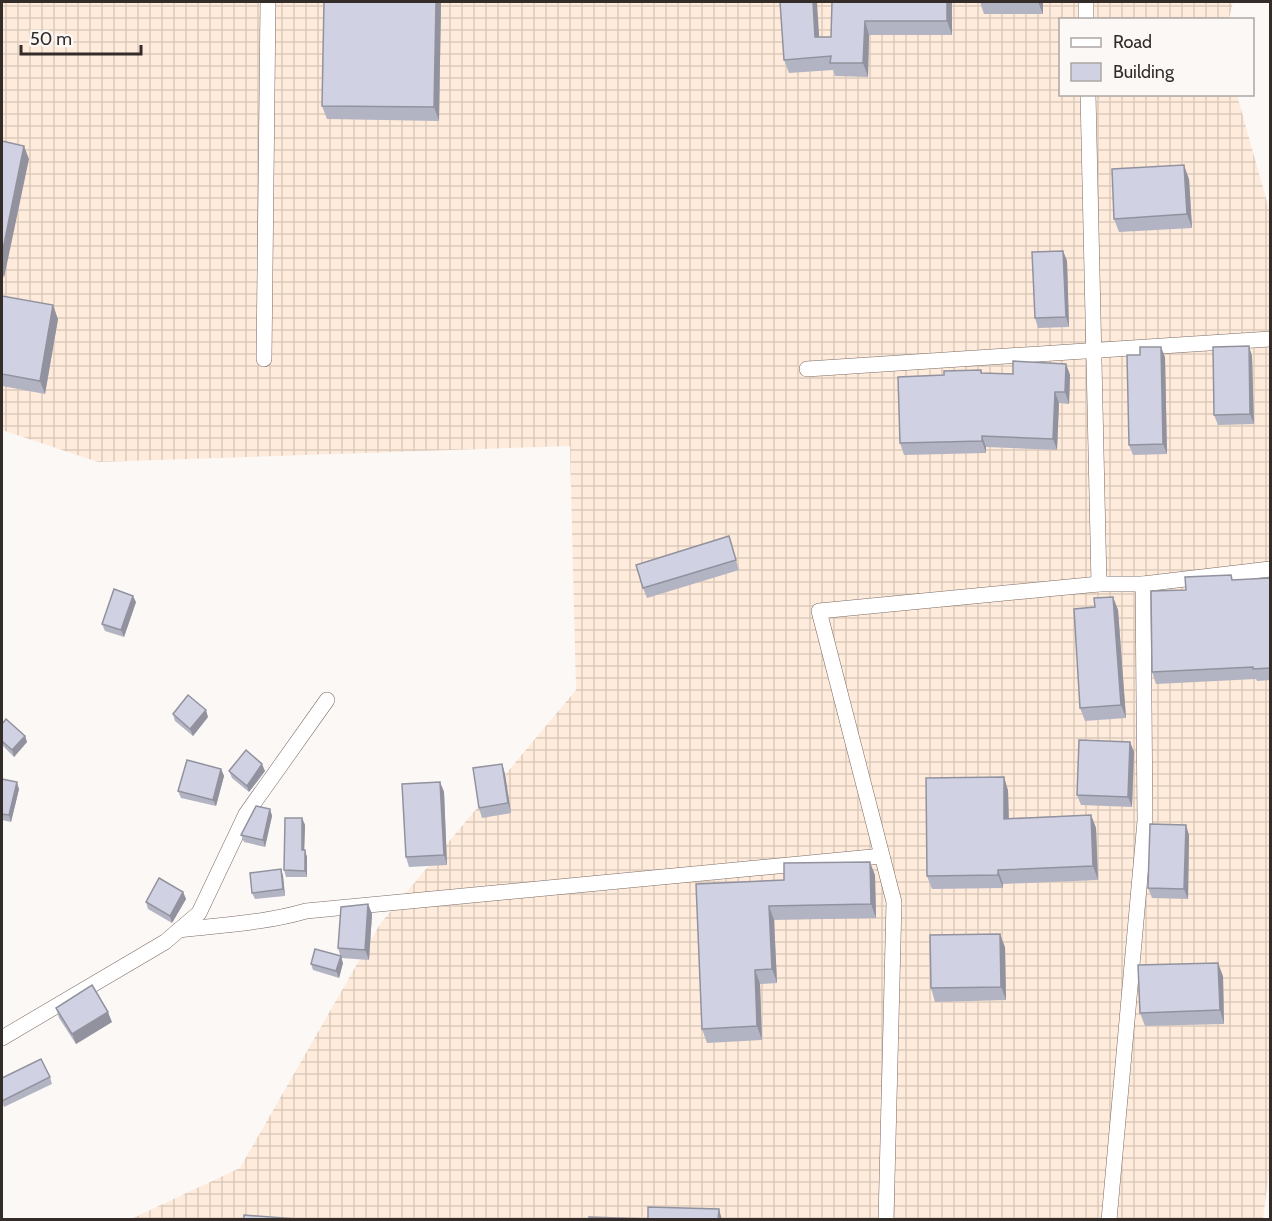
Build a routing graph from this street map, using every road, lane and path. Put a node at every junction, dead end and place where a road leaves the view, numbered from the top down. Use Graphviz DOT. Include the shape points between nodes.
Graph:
graph roads {
  1 [pos="268,2"];
  2 [pos="1086,2"];
  3 [pos="1086,18"];
  4 [pos="1088,96"];
  5 [pos="1270,339"];
  6 [pos="1094,351"];
  7 [pos="264,359"];
  8 [pos="807,369"];
  9 [pos="1270,569"];
  10 [pos="1099,584"];
  11 [pos="1143,584"];
  12 [pos="327,700"];
  13 [pos="882,856"];
  14 [pos="179,930"];
  15 [pos="2,1038"];
  16 [pos="886,1220"];
  17 [pos="1109,1220"];
  1 -- 7 [label="street"];
  2 -- 3 [label="street"];
  4 -- 6 [label="street"];
  5 -- 6 [label="street"];
  6 -- 8 [label="street"];
  6 -- 10 [label="street"];
  9 -- 11 [label="street"];
  10 -- 11 [label="street"];
  10 -- 13 [label="street" via="819,611"];
  11 -- 17 [label="street" via="1145,820"];
  12 -- 14 [label="street" via="246,814 199,913"];
  13 -- 14 [label="street" via="306,911"];
  13 -- 16 [label="street" via="894,902"];
  14 -- 15 [label="street"];
}
